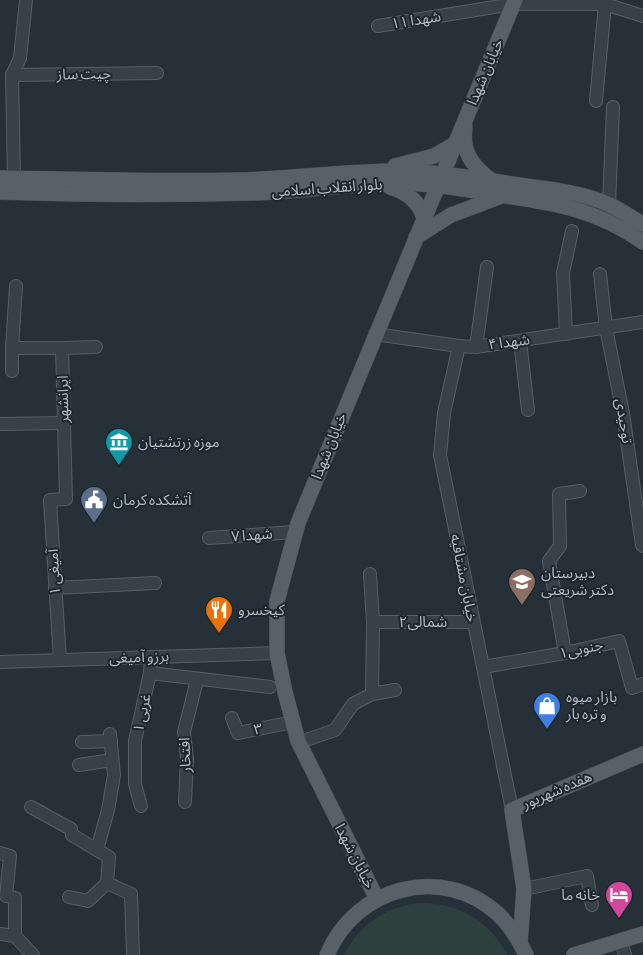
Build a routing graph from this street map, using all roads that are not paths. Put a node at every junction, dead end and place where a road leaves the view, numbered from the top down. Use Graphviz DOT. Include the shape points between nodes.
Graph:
graph roads {
  1 [pos="26,0"];
  2 [pos="514,2"];
  3 [pos="605,4"];
  4 [pos="643,16"];
  5 [pos="378,26"];
  6 [pos="156,73"];
  7 [pos="12,75"];
  8 [pos="596,101"];
  9 [pos="614,107"];
  10 [pos="469,110"];
  11 [pos="454,144"];
  12 [pos="374,178"];
  13 [pos="7,179"];
  14 [pos="440,180"];
  15 [pos="491,180"];
  16 [pos="328,182"];
  17 [pos="0,192"];
  18 [pos="504,196"];
  19 [pos="609,204"];
  20 [pos="424,218"];
  21 [pos="643,224"];
  22 [pos="572,231"];
  23 [pos="416,237"];
  24 [pos="643,242"];
  25 [pos="487,267"];
  26 [pos="600,274"];
  27 [pos="16,286"];
  28 [pos="643,322"];
  29 [pos="606,328"];
  30 [pos="375,334"];
  31 [pos="566,334"];
  32 [pos="520,341"];
  33 [pos="459,346"];
  34 [pos="96,347"];
  35 [pos="476,347"];
  36 [pos="12,348"];
  37 [pos="62,348"];
  38 [pos="12,372"];
  39 [pos="528,410"];
  40 [pos="0,424"];
  41 [pos="64,424"];
  42 [pos="580,491"];
  43 [pos="66,499"];
  44 [pos="296,532"];
  45 [pos="209,538"];
  46 [pos="642,545"];
  47 [pos="370,574"];
  48 [pos="155,583"];
  49 [pos="55,588"];
  50 [pos="373,622"];
  51 [pos="473,622"];
  52 [pos="277,653"];
  53 [pos="564,653"];
  54 [pos="151,657"];
  55 [pos="60,660"];
  56 [pos="0,662"];
  57 [pos="483,667"];
  58 [pos="150,673"];
  59 [pos="197,680"];
  60 [pos="643,684"];
  61 [pos="270,687"];
  62 [pos="395,690"];
  63 [pos="372,694"];
  64 [pos="232,718"];
  65 [pos="293,722"];
  66 [pos="309,739"];
  67 [pos="82,742"];
  68 [pos="643,754"];
  69 [pos="112,760"];
  70 [pos="79,765"];
  71 [pos="135,769"];
  72 [pos="114,775"];
  73 [pos="185,802"];
  74 [pos="141,806"];
  75 [pos="31,807"];
  76 [pos="512,810"];
  77 [pos="97,850"];
  78 [pos="0,853"];
  79 [pos="107,883"];
  80 [pos="524,889"];
  81 [pos="69,897"];
  82 [pos="376,899"];
  83 [pos="592,905"];
  84 [pos="0,934"];
  85 [pos="643,934"];
  86 [pos="16,936"];
  87 [pos="623,948"];
  88 [pos="523,949"];
  89 [pos="33,955"];
  90 [pos="133,955"];
  91 [pos="327,955"];
  92 [pos="574,955"];
  1 -- 7 [label="street" via="20,58"];
  2 -- 3 [label="street, شهدا ۱۱"];
  2 -- 5 [label="street, شهدا ۱۱"];
  2 -- 10 [label="main road, خیابان شهدا"];
  3 -- 4 [label="street, شهدا ۱۱"];
  3 -- 8 [label="street"];
  6 -- 7 [label="street, چیت ساز"];
  7 -- 13 [label="street"];
  9 -- 19 [label="street"];
  10 -- 11 [label="main road, خیابان شهدا"];
  10 -- 15 [label="main road" via="464,147 471,162"];
  11 -- 12 [label="main road" via="434,156"];
  11 -- 14 [label="main road, خیابان شهدا"];
  12 -- 14 [label="main road, بلوار انقلاب اسلامی" via="415,183"];
  12 -- 16 [label="main road, بلوار انقلاب اسلامی"];
  12 -- 20 [label="main road" via="409,195"];
  13 -- 16 [label="main road, بلوار انقلاب اسلامی"];
  14 -- 15 [label="main road, بلوار انقلاب اسلامی"];
  14 -- 18 [label="main road, بلوار انقلاب اسلامی"];
  14 -- 20 [label="main road, خیابان شهدا"];
  15 -- 19 [label="main road, بلوار انقلاب اسلامی" via="556,190"];
  16 -- 17 [label="main road, بلوار انقلاب اسلامی" via="302,191 204,194"];
  18 -- 23 [label="main road" via="451,215"];
  18 -- 24 [label="main road, بلوار انقلاب اسلامی" via="548,202 596,216 623,228"];
  19 -- 21 [label="main road, بلوار انقلاب اسلامی"];
  20 -- 23 [label="main road, خیابان شهدا"];
  22 -- 31 [label="street" via="563,273"];
  23 -- 30 [label="main road, خیابان شهدا"];
  25 -- 35 [label="street"];
  26 -- 29 [label="street, توحیدی"];
  27 -- 36 [label="street"];
  28 -- 29 [label="street, شهدا ۴"];
  29 -- 31 [label="street, شهدا ۴"];
  29 -- 46 [label="street, توحیدی" via="623,414"];
  30 -- 33 [label="street, شهدا ۴"];
  30 -- 44 [label="main road, خیابان شهدا"];
  31 -- 32 [label="street, شهدا ۴"];
  32 -- 35 [label="street, شهدا ۴"];
  32 -- 39 [label="street"];
  33 -- 35 [label="street, شهدا ۴"];
  33 -- 51 [label="street, خیابان مشتاقیه" via="444,413 440,455"];
  34 -- 37 [label="street"];
  36 -- 37 [label="street"];
  36 -- 38 [label="street"];
  37 -- 41 [label="street, ایرانشهر"];
  40 -- 41 [label="street"];
  41 -- 43 [label="street, ایرانشهر"];
  42 -- 53 [label="street" via="559,494 560,546 548,561"];
  43 -- 49 [label="street, آمیغی ۱" via="50,500"];
  44 -- 45 [label="street, شهدا ۷"];
  44 -- 52 [label="main road, خیابان شهدا" via="277,601"];
  47 -- 50 [label="street"];
  48 -- 49 [label="street"];
  49 -- 55 [label="street, آمیغی ۱"];
  50 -- 51 [label="street, شمالی۲"];
  50 -- 63 [label="street"];
  51 -- 57 [label="street, خیابان مشتاقیه"];
  52 -- 54 [label="street, برزو آمیغی"];
  52 -- 65 [label="main road, خیابان شهدا"];
  53 -- 57 [label="street, جنوبی۱"];
  53 -- 60 [label="street, جنوبی۱" via="619,641 632,688"];
  54 -- 55 [label="street, برزو آمیغی"];
  54 -- 58 [label="street, ۱ غربی"];
  55 -- 56 [label="street, برزو آمیغی"];
  57 -- 76 [label="street, خیابان مشتاقیه"];
  58 -- 59 [label="street"];
  58 -- 71 [label="street, ۱ غربی" via="135,741"];
  59 -- 61 [label="street"];
  59 -- 73 [label="street, افتخار" via="184,732 187,758"];
  62 -- 63 [label="street"];
  63 -- 66 [label="street" via="353,704 335,730"];
  64 -- 65 [label="street, ۳" via="238,733"];
  65 -- 82 [label="main road, خیابان شهدا" via="298,741"];
  67 -- 69 [label="street" via="111,737"];
  68 -- 76 [label="main road, هفده شهریور"];
  69 -- 70 [label="street"];
  69 -- 72 [label="street"];
  71 -- 72 [label="street"];
  71 -- 74 [label="street, ۱ غربی"];
  72 -- 77 [label="street"];
  75 -- 77 [label="street" via="71,829 72,835"];
  76 -- 80 [label="main road, هفده شهریور"];
  77 -- 79 [label="street" via="109,857"];
  78 -- 86 [label="street" via="10,856 6,896 15,898"];
  79 -- 81 [label="street" via="88,901"];
  79 -- 90 [label="street" via="131,894"];
  80 -- 83 [label="street" via="587,876"];
  80 -- 88 [label="main road, هفده شهریور"];
  82 -- 88 [label="main road" via="417,887 456,891 480,901 498,914"];
  82 -- 91 [label="main road" via="348,920"];
  84 -- 86 [label="street"];
  85 -- 87 [label="main road"];
  86 -- 89 [label="street"];
  87 -- 92 [label="main road"];
}
